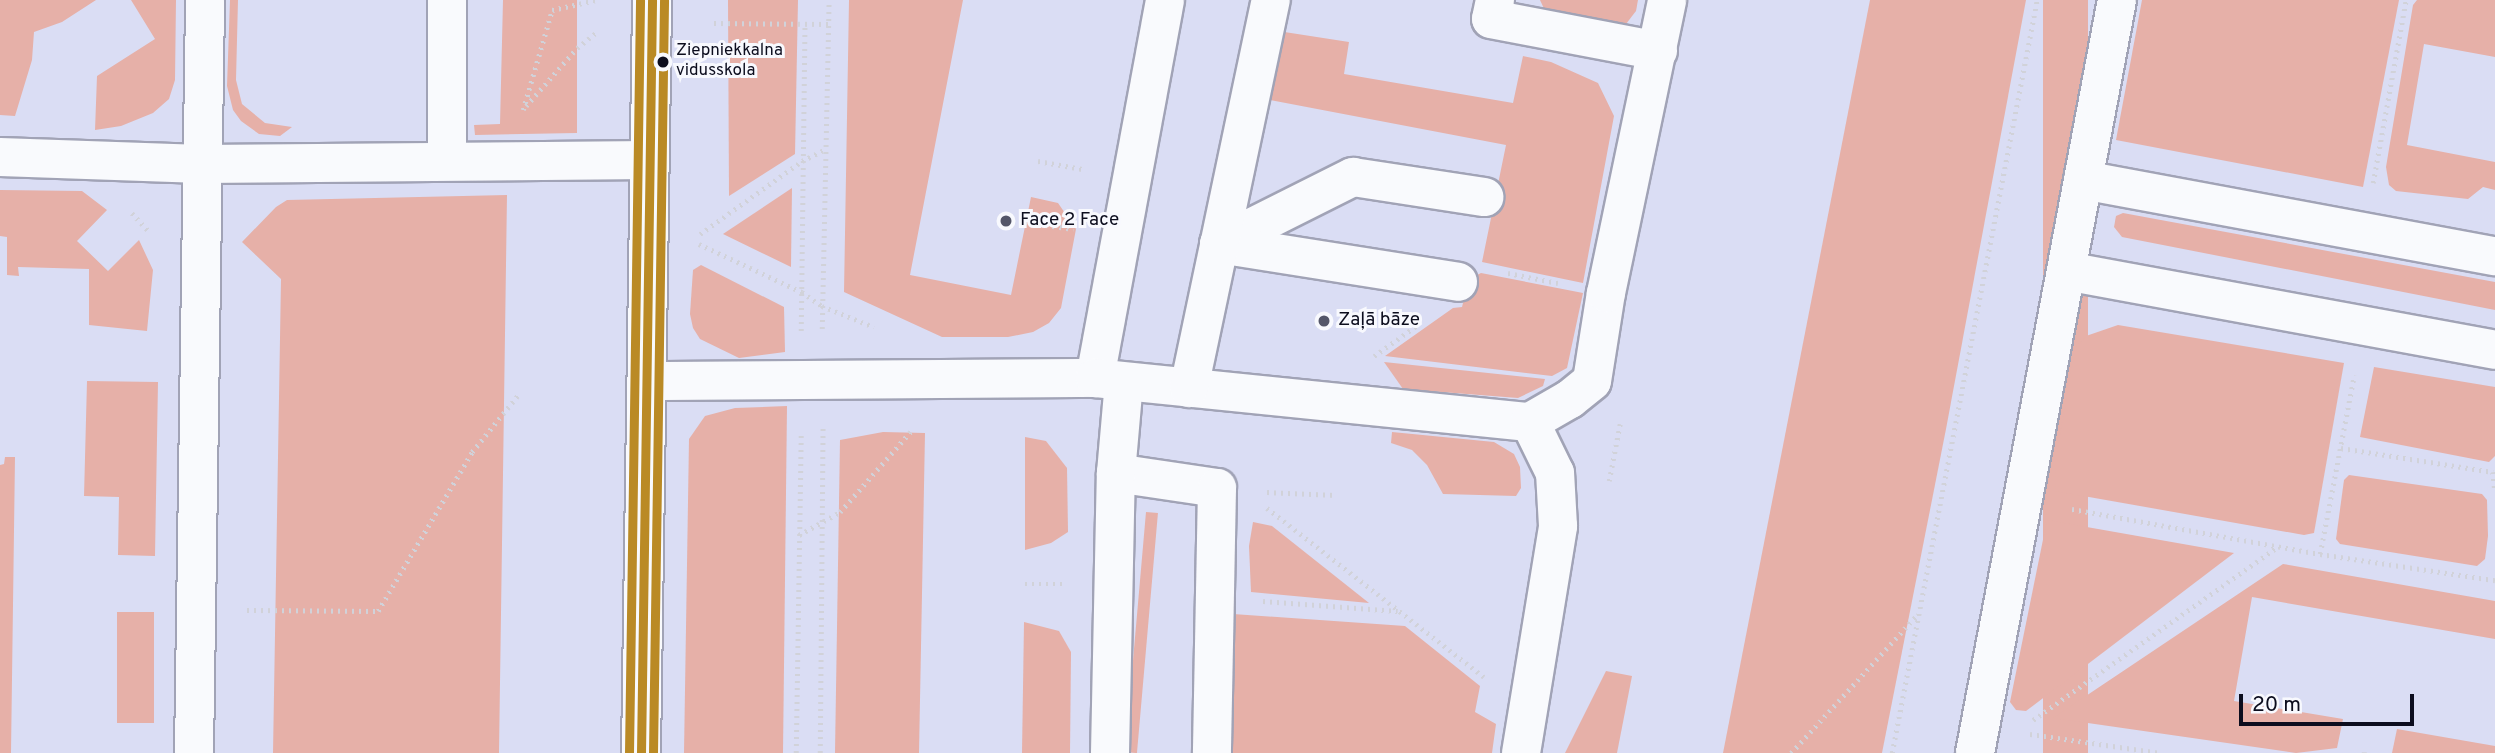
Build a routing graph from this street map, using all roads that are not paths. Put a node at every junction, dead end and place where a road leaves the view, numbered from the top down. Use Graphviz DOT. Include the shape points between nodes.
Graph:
graph roads {
  1 [pos="205,0"];
  2 [pos="447,0"];
  3 [pos="652,0"];
  4 [pos="1165,0"];
  5 [pos="1270,0"];
  6 [pos="1495,0"];
  7 [pos="1667,0"];
  8 [pos="2117,0"];
  9 [pos="1657,51"];
  10 [pos="0,157"];
  11 [pos="650,160"];
  12 [pos="447,161"];
  13 [pos="202,164"];
  14 [pos="2083,180"];
  15 [pos="1484,197"];
  16 [pos="1219,244"];
  17 [pos="2495,256"];
  18 [pos="2066,271"];
  19 [pos="1458,282"];
  20 [pos="2495,351"];
  21 [pos="1110,380"];
  22 [pos="649,381"];
  23 [pos="1189,388"];
  24 [pos="1530,422"];
  25 [pos="1116,472"];
  26 [pos="1991,737"];
  27 [pos="194,753"];
  28 [pos="641,753"];
  29 [pos="1110,753"];
  30 [pos="1212,753"];
  31 [pos="1521,753"];
  1 -- 13 [label="street"];
  2 -- 12 [label="street"];
  3 -- 11 [label="street"];
  4 -- 21 [label="street"];
  5 -- 16 [label="street"];
  6 -- 9 [label="street" via="1491,19"];
  7 -- 9 [label="street"];
  8 -- 14 [label="street"];
  9 -- 24 [label="street" via="1592,381"];
  10 -- 13 [label="street"];
  11 -- 12 [label="street"];
  11 -- 22 [label="street"];
  12 -- 13 [label="street"];
  13 -- 27 [label="street"];
  14 -- 17 [label="street"];
  14 -- 18 [label="street"];
  15 -- 16 [label="street" via="1353,177"];
  16 -- 19 [label="street"];
  16 -- 23 [label="street"];
  18 -- 20 [label="street"];
  18 -- 26 [label="street" via="2022,501"];
  21 -- 22 [label="street"];
  21 -- 23 [label="street"];
  21 -- 25 [label="street"];
  22 -- 28 [label="street"];
  23 -- 24 [label="street"];
  24 -- 31 [label="street" via="1555,473 1558,526"];
  25 -- 29 [label="street"];
  25 -- 30 [label="street" via="1231,489"];
}
